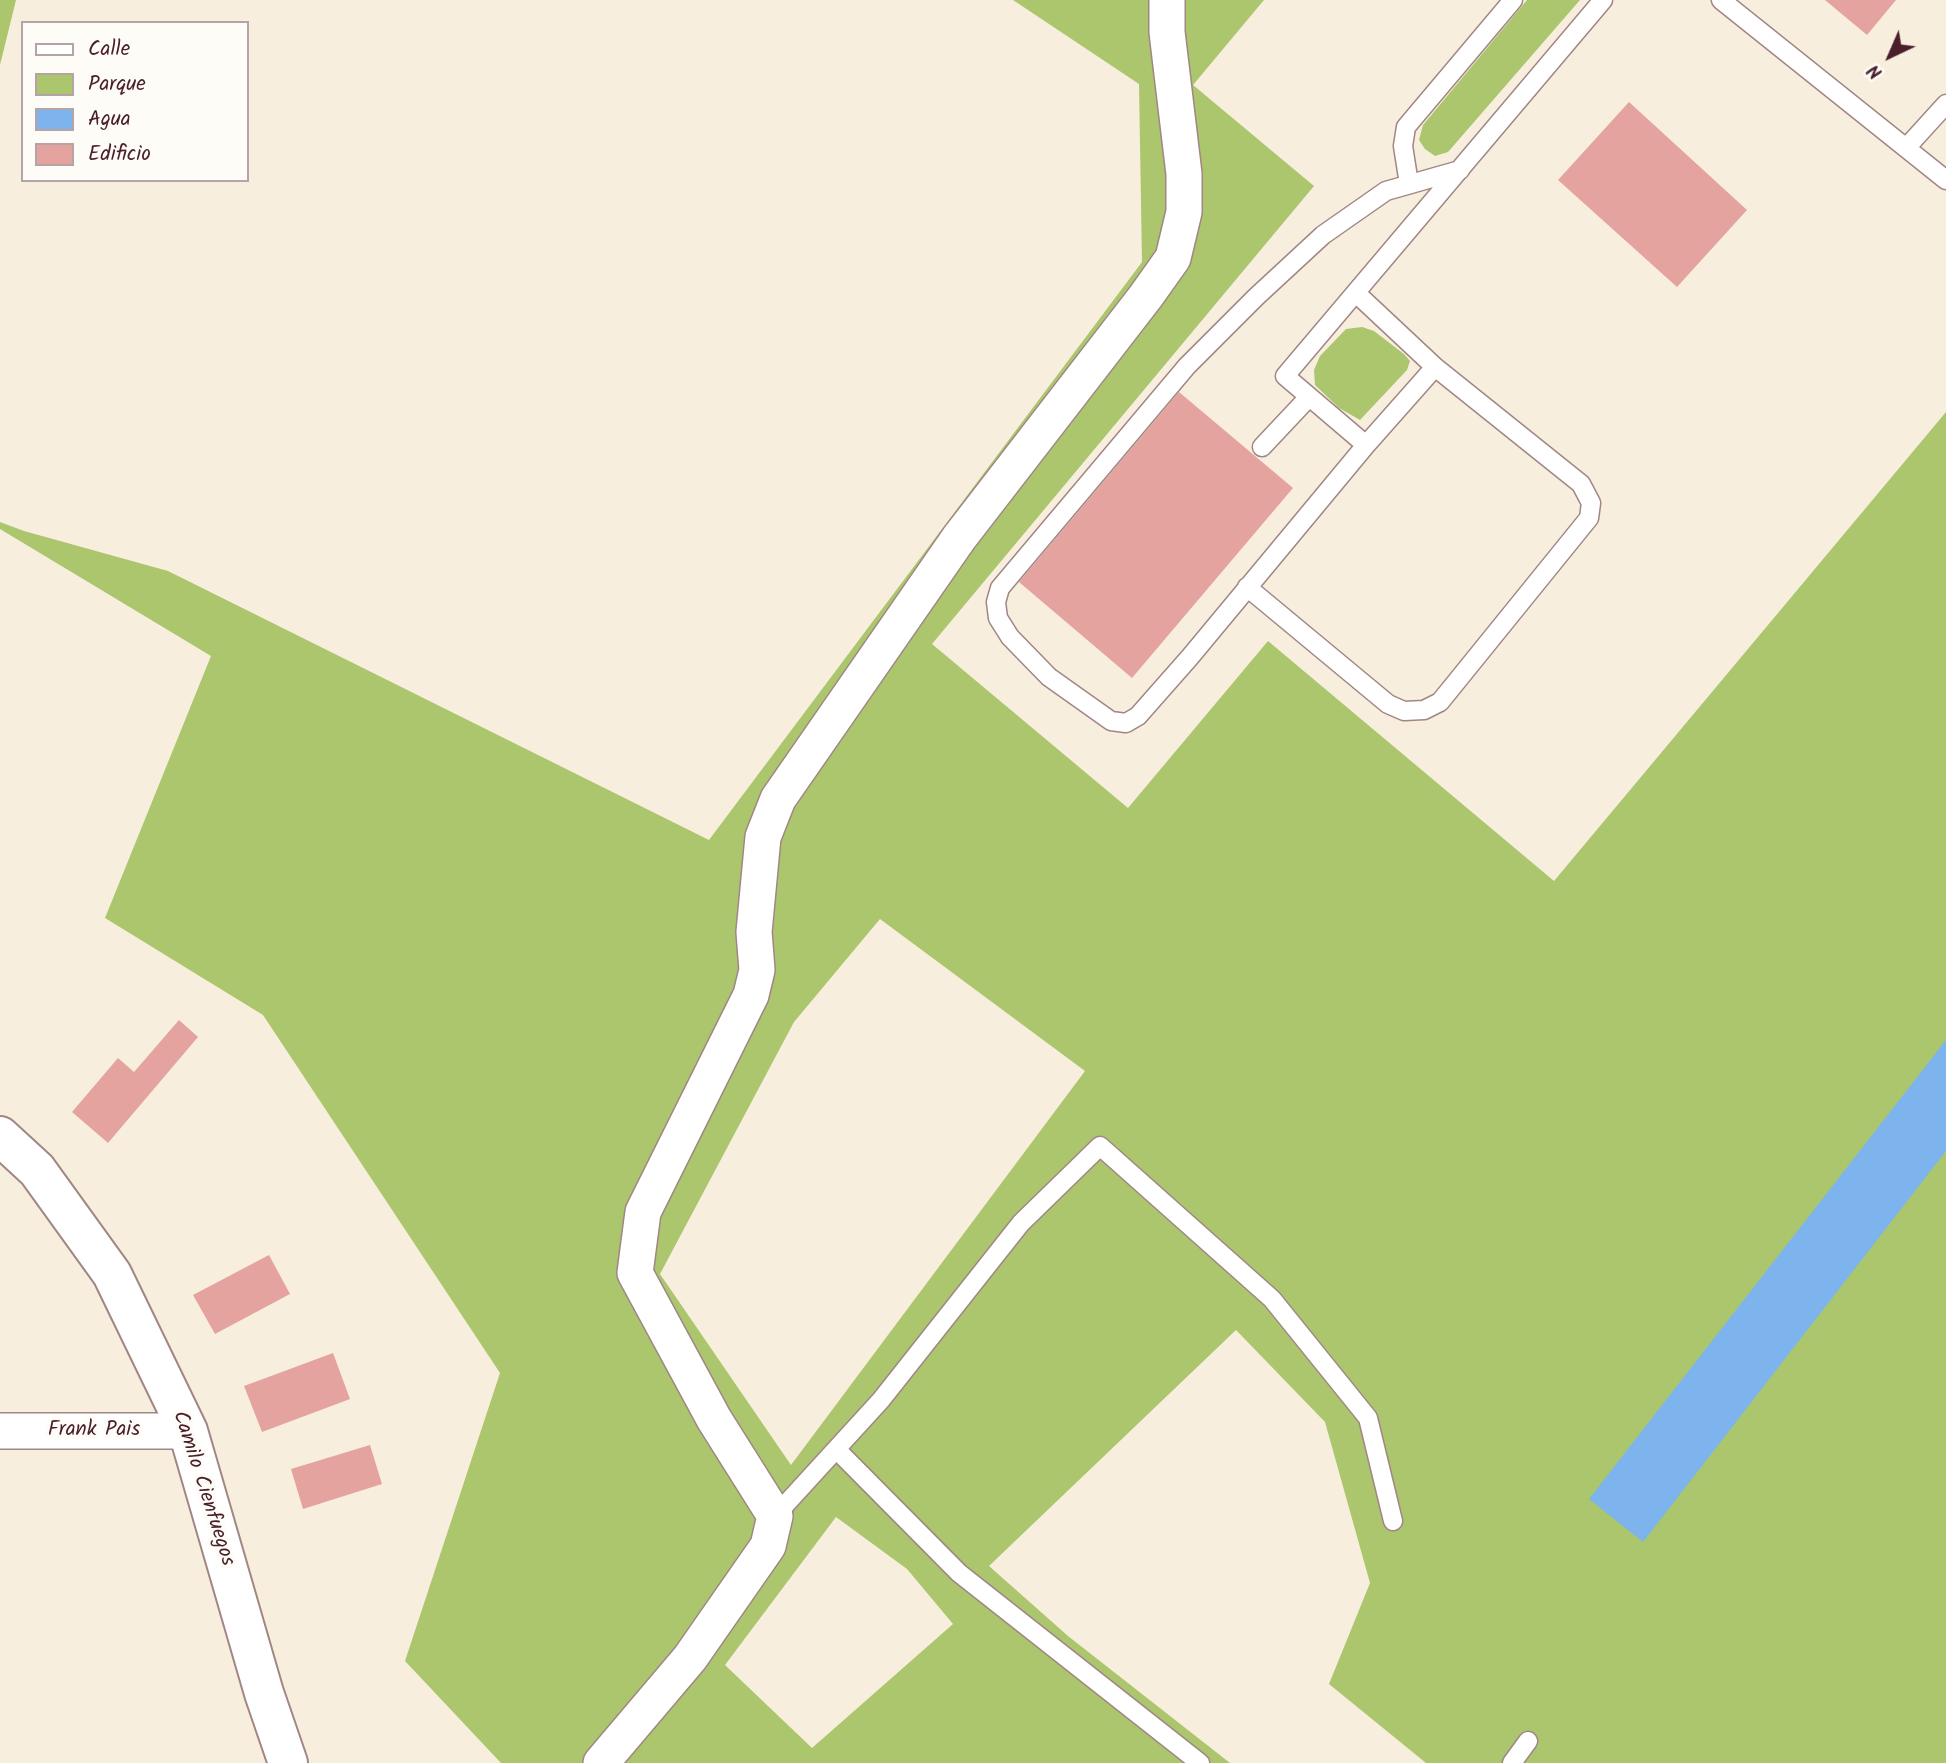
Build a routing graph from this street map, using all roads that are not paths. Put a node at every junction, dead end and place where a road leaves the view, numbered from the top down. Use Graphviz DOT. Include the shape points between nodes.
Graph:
graph roads {
  1 [pos="1167,0"];
  2 [pos="1513,0"];
  3 [pos="1603,0"];
  4 [pos="1721,0"];
  5 [pos="1946,104"];
  6 [pos="1906,148"];
  7 [pos="1460,170"];
  8 [pos="1946,180"];
  9 [pos="1409,184"];
  10 [pos="1356,293"];
  11 [pos="1436,368"];
  12 [pos="1309,397"];
  13 [pos="1366,445"];
  14 [pos="1262,447"];
  15 [pos="1247,587"];
  16 [pos="0,1136"];
  17 [pos="0,1431"];
  18 [pos="188,1431"];
  19 [pos="837,1450"];
  20 [pos="775,1516"];
  21 [pos="1393,1521"];
  22 [pos="1528,1741"];
  23 [pos="288,1763"];
  24 [pos="601,1763"];
  25 [pos="1200,1763"];
  26 [pos="1512,1763"];
  1 -- 20 [label="street" via="1184,174 1184,212 1173,258 959,538 778,799 763,837 754,932 757,970 751,995 643,1212 635,1273 714,1419"];
  2 -- 9 [label="lane" via="1406,127 1403,146"];
  3 -- 7 [label="lane"];
  4 -- 6 [label="lane"];
  5 -- 6 [label="lane"];
  6 -- 8 [label="lane"];
  7 -- 9 [label="lane"];
  7 -- 10 [label="lane"];
  9 -- 15 [label="lane" via="1386,191 1323,235 1187,366 1000,588 996,603 998,618 1010,637 1049,677 1111,721 1126,723 1138,716"];
  10 -- 11 [label="lane"];
  10 -- 12 [label="lane" via="1285,376"];
  11 -- 13 [label="lane"];
  11 -- 15 [label="lane" via="1581,484 1591,503 1589,518 1440,702 1424,710 1388,705"];
  12 -- 13 [label="lane"];
  12 -- 14 [label="lane"];
  13 -- 15 [label="lane"];
  16 -- 18 [label="street, Camilo Cienfuegos" via="37,1170 112,1274"];
  17 -- 18 [label="street, Frank Pais"];
  18 -- 23 [label="street, Camilo Cienfuegos"];
  19 -- 20 [label="lane"];
  19 -- 21 [label="lane" via="1021,1223 1100,1146 1272,1299 1367,1418"];
  19 -- 25 [label="lane" via="959,1573"];
  20 -- 24 [label="street" via="768,1546 690,1658"];
  22 -- 26 [label="lane"];
}
